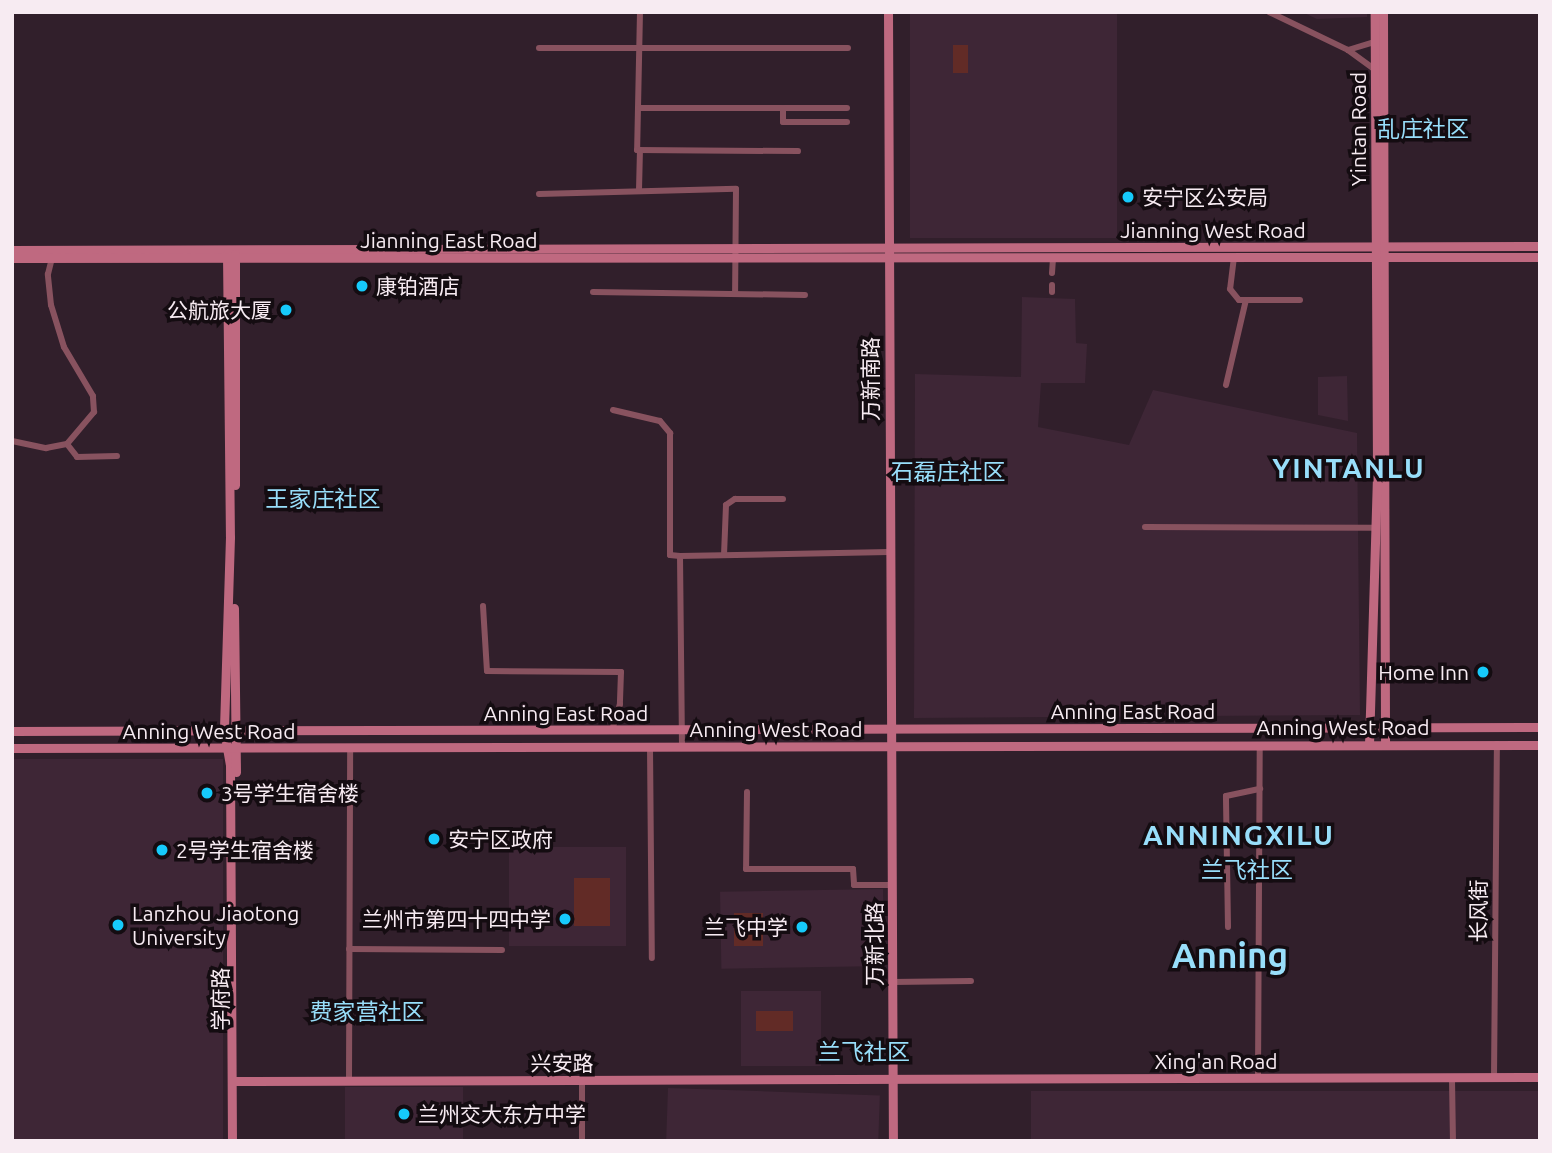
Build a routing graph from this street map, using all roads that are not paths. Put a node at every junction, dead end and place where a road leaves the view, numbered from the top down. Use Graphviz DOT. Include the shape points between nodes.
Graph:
graph roads {
  1 [pos="640,12"];
  2 [pos="888,12"];
  3 [pos="1269,12"];
  4 [pos="1375,12"];
  5 [pos="1384,12"];
  6 [pos="1375,43"];
  7 [pos="539,48"];
  8 [pos="640,48"];
  9 [pos="848,48"];
  10 [pos="1348,50"];
  11 [pos="1376,70"];
  12 [pos="638,108"];
  13 [pos="783,108"];
  14 [pos="847,108"];
  15 [pos="847,122"];
  16 [pos="640,150"];
  17 [pos="799,150"];
  18 [pos="639,190"];
  19 [pos="539,194"];
  20 [pos="1381,246"];
  21 [pos="1540,246"];
  22 [pos="12,250"];
  23 [pos="733,252"];
  24 [pos="886,252"];
  25 [pos="231,253"];
  26 [pos="1053,257"];
  27 [pos="1234,257"];
  28 [pos="1376,257"];
  29 [pos="1540,257"];
  30 [pos="12,258"];
  31 [pos="52,258"];
  32 [pos="1387,258"];
  33 [pos="1052,273"];
  34 [pos="593,292"];
  35 [pos="735,294"];
  36 [pos="805,295"];
  37 [pos="1245,300"];
  38 [pos="1300,300"];
  39 [pos="1226,385"];
  40 [pos="613,410"];
  41 [pos="12,441"];
  42 [pos="67,444"];
  43 [pos="117,456"];
  44 [pos="783,499"];
  45 [pos="1145,527"];
  46 [pos="1378,527"];
  47 [pos="889,552"];
  48 [pos="724,555"];
  49 [pos="680,556"];
  50 [pos="483,606"];
  51 [pos="1540,727"];
  52 [pos="1341,729"];
  53 [pos="1371,729"];
  54 [pos="1385,729"];
  55 [pos="1420,729"];
  56 [pos="612,730"];
  57 [pos="682,730"];
  58 [pos="891,730"];
  59 [pos="194,731"];
  60 [pos="224,731"];
  61 [pos="236,731"];
  62 [pos="12,732"];
  63 [pos="1497,744"];
  64 [pos="1260,745"];
  65 [pos="1340,745"];
  66 [pos="1370,745"];
  67 [pos="1385,745"];
  68 [pos="1419,745"];
  69 [pos="1540,745"];
  70 [pos="892,746"];
  71 [pos="650,747"];
  72 [pos="682,747"];
  73 [pos="12,748"];
  74 [pos="194,748"];
  75 [pos="231,748"];
  76 [pos="349,749"];
  77 [pos="1259,789"];
  78 [pos="747,792"];
  79 [pos="891,885"];
  80 [pos="1228,927"];
  81 [pos="349,949"];
  82 [pos="502,950"];
  83 [pos="652,958"];
  84 [pos="971,981"];
  85 [pos="892,982"];
  86 [pos="1258,1077"];
  87 [pos="1540,1077"];
  88 [pos="1494,1078"];
  89 [pos="1452,1079"];
  90 [pos="236,1081"];
  91 [pos="349,1081"];
  92 [pos="582,1081"];
  93 [pos="892,1081"];
  94 [pos="232,1141"];
  95 [pos="238,1141"];
  96 [pos="582,1141"];
  97 [pos="892,1141"];
  98 [pos="1453,1141"];
  1 -- 8 [label="street"];
  2 -- 24 [label="main road, 万新南路"];
  3 -- 10 [label="street"];
  4 -- 6 [label="main road, Yintan Road"];
  5 -- 20 [label="main road, Yintan Road"];
  6 -- 10 [label="street"];
  6 -- 11 [label="main road, Yintan Road"];
  7 -- 8 [label="street"];
  8 -- 9 [label="street"];
  8 -- 12 [label="street"];
  10 -- 11 [label="street"];
  11 -- 20 [label="main road, Yintan Road"];
  12 -- 13 [label="street"];
  12 -- 16 [label="street"];
  13 -- 14 [label="street"];
  13 -- 15 [label="street" via="783,122"];
  16 -- 17 [label="street"];
  16 -- 18 [label="street"];
  18 -- 19 [label="street" via="632,194"];
  18 -- 23 [label="street" via="736,189"];
  20 -- 21 [label="main road, Jianning West Road"];
  20 -- 24 [label="main road, Jianning West Road"];
  20 -- 28 [label="main road"];
  20 -- 32 [label="main road"];
  22 -- 25 [label="main road, Jianning East Road"];
  23 -- 24 [label="main road, Jianning East Road"];
  23 -- 25 [label="main road, Jianning East Road"];
  23 -- 35 [label="street"];
  24 -- 26 [label="main road, Jianning West Road"];
  24 -- 47 [label="main road, 万新南路"];
  25 -- 31 [label="main road, Jianning East Road"];
  25 -- 60 [label="main road"];
  25 -- 61 [label="main road, 学府路"];
  26 -- 27 [label="main road, Jianning West Road"];
  26 -- 33 [label="street"];
  27 -- 28 [label="main road, Jianning West Road"];
  27 -- 37 [label="street" via="1230,289 1239,300"];
  28 -- 32 [label="main road, Jianning West Road"];
  28 -- 46 [label="main road"];
  29 -- 32 [label="main road, Jianning West Road"];
  30 -- 31 [label="main road, Jianning East Road"];
  31 -- 42 [label="street" via="48,274 51,305 64,347 93,396 94,412"];
  32 -- 46 [label="main road"];
  34 -- 35 [label="street"];
  35 -- 36 [label="street"];
  37 -- 38 [label="street"];
  37 -- 39 [label="street"];
  40 -- 49 [label="street" via="660,421 670,433 670,555"];
  41 -- 42 [label="street" via="46,448"];
  42 -- 43 [label="street" via="77,457"];
  44 -- 48 [label="street" via="735,499 726,505"];
  45 -- 46 [label="street"];
  46 -- 53 [label="main road"];
  46 -- 54 [label="main road"];
  47 -- 48 [label="street"];
  47 -- 58 [label="main road, 万新南路"];
  48 -- 49 [label="street"];
  49 -- 57 [label="street"];
  50 -- 56 [label="street" via="487,671 621,672 620,704"];
  51 -- 55 [label="main road, Anning East Road"];
  52 -- 53 [label="main road, Anning East Road"];
  52 -- 58 [label="main road, Anning East Road"];
  52 -- 65 [label="main road"];
  53 -- 54 [label="main road, Anning East Road"];
  53 -- 66 [label="main road"];
  54 -- 55 [label="main road, Anning East Road"];
  54 -- 67 [label="main road"];
  55 -- 68 [label="main road" via="1414,737"];
  56 -- 57 [label="main road, Anning East Road"];
  56 -- 61 [label="main road, Anning East Road"];
  57 -- 58 [label="main road, Anning East Road"];
  57 -- 72 [label="street"];
  58 -- 70 [label="main road, 万新南路"];
  59 -- 60 [label="main road, Anning East Road"];
  59 -- 62 [label="main road, Anning East Road"];
  59 -- 74 [label="main road"];
  60 -- 61 [label="main road, Anning East Road"];
  60 -- 75 [label="main road"];
  61 -- 75 [label="main road, 学府路"];
  63 -- 68 [label="main road, Anning West Road"];
  63 -- 69 [label="main road, Anning West Road"];
  63 -- 88 [label="street, 长风街"];
  64 -- 65 [label="main road, Anning West Road"];
  64 -- 70 [label="main road, Anning West Road"];
  64 -- 77 [label="street"];
  65 -- 66 [label="main road, Anning West Road"];
  66 -- 67 [label="main road, Anning West Road"];
  67 -- 68 [label="main road, Anning West Road"];
  70 -- 72 [label="main road, Anning West Road"];
  70 -- 79 [label="main road, 万新北路"];
  71 -- 72 [label="main road, Anning West Road"];
  71 -- 76 [label="main road, Anning West Road"];
  71 -- 83 [label="street"];
  73 -- 74 [label="main road, Anning West Road"];
  74 -- 75 [label="main road, Anning West Road"];
  75 -- 76 [label="main road, Anning West Road"];
  75 -- 90 [label="main road, 学府路"];
  76 -- 81 [label="street"];
  77 -- 80 [label="street" via="1226,796"];
  77 -- 86 [label="street"];
  78 -- 79 [label="street" via="746,869 853,869 854,885"];
  79 -- 85 [label="main road, 万新北路"];
  81 -- 82 [label="street"];
  81 -- 91 [label="street"];
  84 -- 85 [label="street"];
  85 -- 93 [label="main road, 万新北路"];
  86 -- 89 [label="main road, Xing'an Road"];
  86 -- 93 [label="main road, Xing'an Road"];
  87 -- 88 [label="main road, Xing'an Road"];
  88 -- 89 [label="main road, Xing'an Road"];
  89 -- 98 [label="street"];
  90 -- 91 [label="main road, 兴安路"];
  90 -- 94 [label="main road, 学府路"];
  90 -- 95 [label="main road, 学府路"];
  91 -- 92 [label="main road, 兴安路"];
  92 -- 93 [label="main road, 兴安路"];
  92 -- 96 [label="street"];
  93 -- 97 [label="main road, 万新北路"];
}
